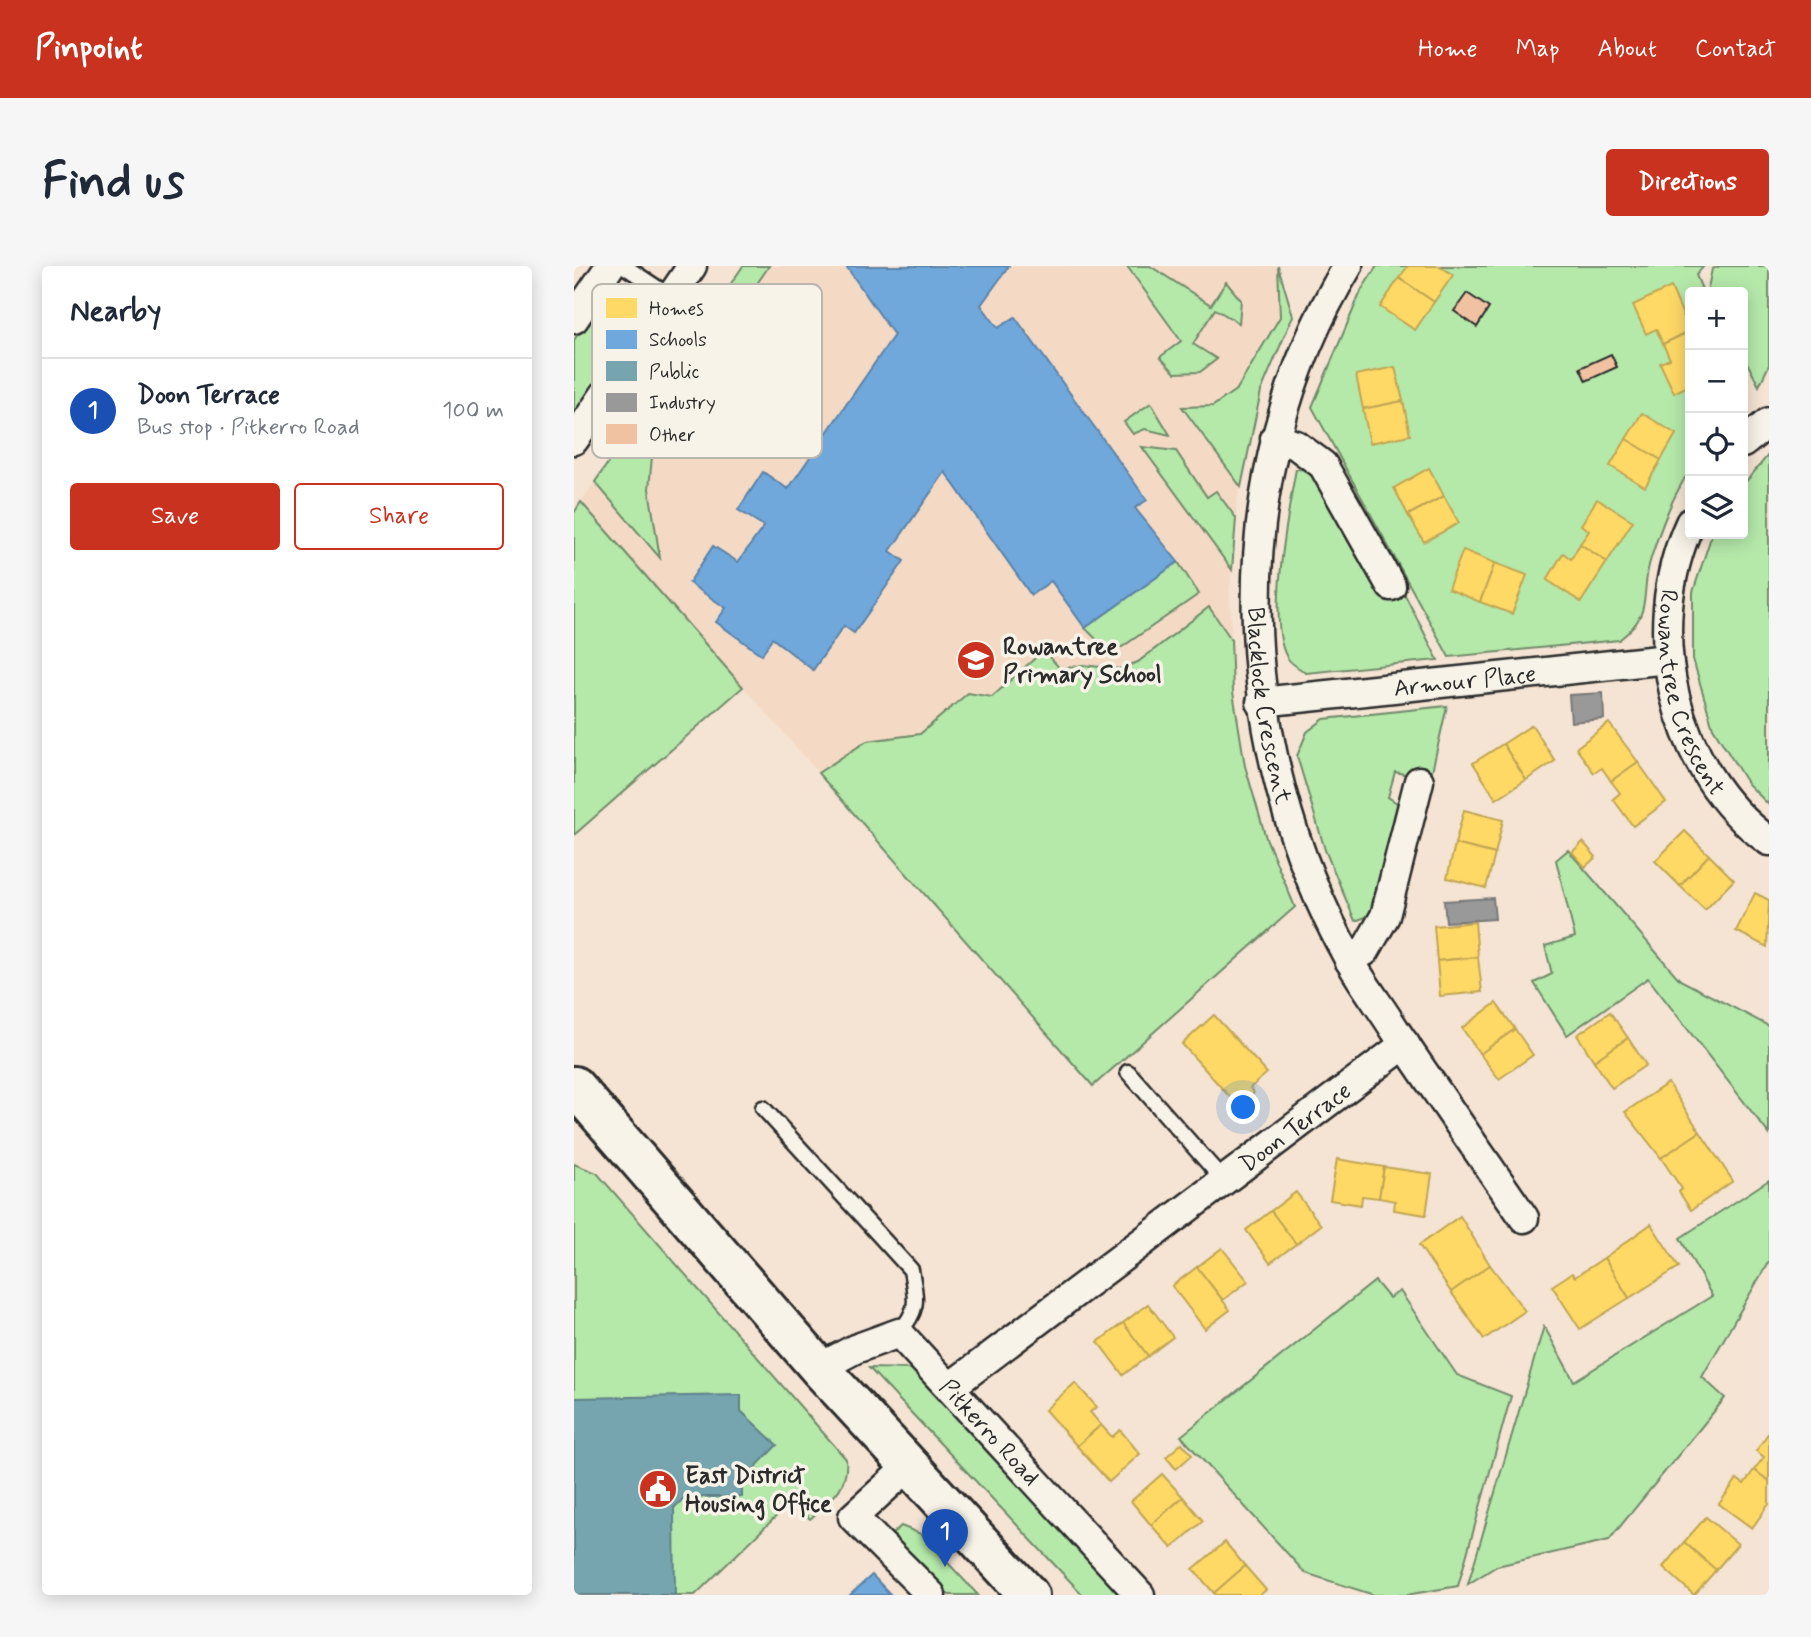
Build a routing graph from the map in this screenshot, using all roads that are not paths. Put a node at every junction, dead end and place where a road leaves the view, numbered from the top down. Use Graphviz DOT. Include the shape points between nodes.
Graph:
graph roads {
  1 [pos="610,266"];
  2 [pos="624,266"];
  3 [pos="692,266"];
  4 [pos="1341,268"];
  5 [pos="598,284"];
  6 [pos="651,284"];
  7 [pos="680,284"];
  8 [pos="592,292"];
  9 [pos="574,319"];
  10 [pos="592,413"];
  11 [pos="1769,422"];
  12 [pos="1275,438"];
  13 [pos="1748,439"];
  14 [pos="574,440"];
  15 [pos="1685,534"];
  16 [pos="1391,586"];
  17 [pos="1668,659"];
  18 [pos="1261,702"];
  19 [pos="1419,781"];
  20 [pos="1769,841"];
  21 [pos="1349,960"];
  22 [pos="1405,1044"];
  23 [pos="1128,1072"];
  24 [pos="577,1096"];
  25 [pos="763,1108"];
  26 [pos="1225,1182"];
  27 [pos="1524,1218"];
  28 [pos="899,1333"];
  29 [pos="819,1368"];
  30 [pos="950,1387"];
  31 [pos="909,1466"];
  32 [pos="931,1595"];
  33 [pos="1029,1595"];
  34 [pos="1140,1595"];
  1 -- 5 [label="street"];
  2 -- 6 [label="lane"];
  3 -- 7 [label="street"];
  4 -- 12 [label="street, Blacklock Crescent"];
  8 -- 9 [label="street"];
  10 -- 14 [label="street"];
  11 -- 13 [label="street"];
  12 -- 16 [label="street" via="1296,445 1323,466"];
  12 -- 18 [label="street, Blacklock Crescent" via="1261,519 1256,593"];
  15 -- 17 [label="street, Rowantree Crescent" via="1669,602"];
  17 -- 18 [label="street, Armour Place"];
  17 -- 20 [label="street, Rowantree Crescent" via="1676,711 1704,767 1727,799"];
  18 -- 21 [label="street, Blacklock Crescent" via="1280,796 1311,884"];
  19 -- 21 [label="street" via="1385,916 1365,951"];
  21 -- 22 [label="street, Blacklock Crescent"];
  22 -- 26 [label="street, Doon Terrace"];
  22 -- 27 [label="street, Blacklock Crescent"];
  23 -- 26 [label="lane"];
  24 -- 29 [label="street"];
  25 -- 28 [label="lane" via="911,1270 914,1316"];
  26 -- 30 [label="street, Doon Terrace"];
  28 -- 29 [label="street"];
  28 -- 30 [label="street, Pitkerro Road"];
  29 -- 31 [label="street"];
  30 -- 34 [label="street, Pitkerro Road"];
  31 -- 32 [label="street" via="853,1517"];
  31 -- 33 [label="street"];
}
